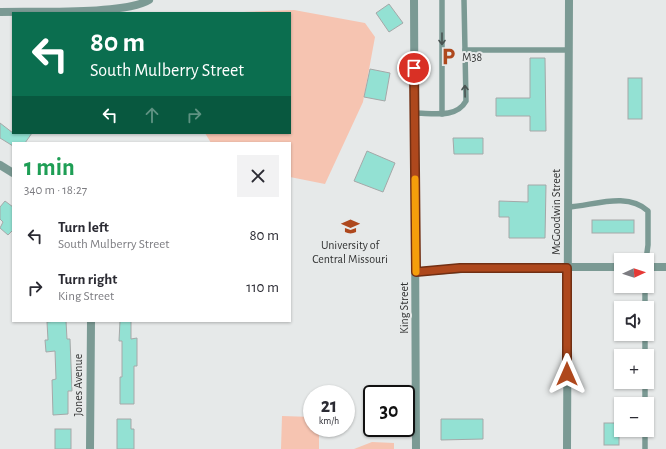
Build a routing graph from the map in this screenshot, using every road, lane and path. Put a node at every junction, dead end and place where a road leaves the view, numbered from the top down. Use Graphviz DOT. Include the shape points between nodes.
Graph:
graph roads {
  1 [pos="149,0"];
  2 [pos="414,0"];
  3 [pos="442,0"];
  4 [pos="464,0"];
  5 [pos="569,0"];
  6 [pos="0,12"];
  7 [pos="465,50"];
  8 [pos="569,50"];
  9 [pos="414,113"];
  10 [pos="442,114"];
  11 [pos="0,165"];
  12 [pos="12,173"];
  13 [pos="568,207"];
  14 [pos="647,253"];
  15 [pos="614,267"];
  16 [pos="654,267"];
  17 [pos="666,267"];
  18 [pos="567,268"];
  19 [pos="416,272"];
  20 [pos="91,322"];
  21 [pos="645,437"];
  22 [pos="90,449"];
  23 [pos="416,449"];
  24 [pos="567,449"];
  25 [pos="646,449"];
  1 -- 6 [label="street" via="132,7 102,10"];
  2 -- 9 [label="street, King Street"];
  3 -- 10 [label="lane, one-way"];
  4 -- 7 [label="lane"];
  5 -- 8 [label="street, McGoodwin Street"];
  7 -- 8 [label="lane"];
  10 -- 7 [label="lane, one-way" via="458,110 466,101"];
  8 -- 13 [label="street, McGoodwin Street"];
  9 -- 10 [label="lane"];
  9 -- 19 [label="street, King Street"];
  11 -- 12 [label="street"];
  13 -- 14 [label="lane" via="615,201 627,202 645,209 648,211"];
  13 -- 18 [label="street, McGoodwin Street"];
  15 -- 18 [label="street"];
  16 -- 17 [label="street"];
  18 -- 19 [label="street" via="460,268"];
  18 -- 24 [label="street, McGoodwin Street"];
  19 -- 23 [label="street, King Street"];
  20 -- 22 [label="street, Jones Avenue"];
  21 -- 25 [label="lane"];
}
